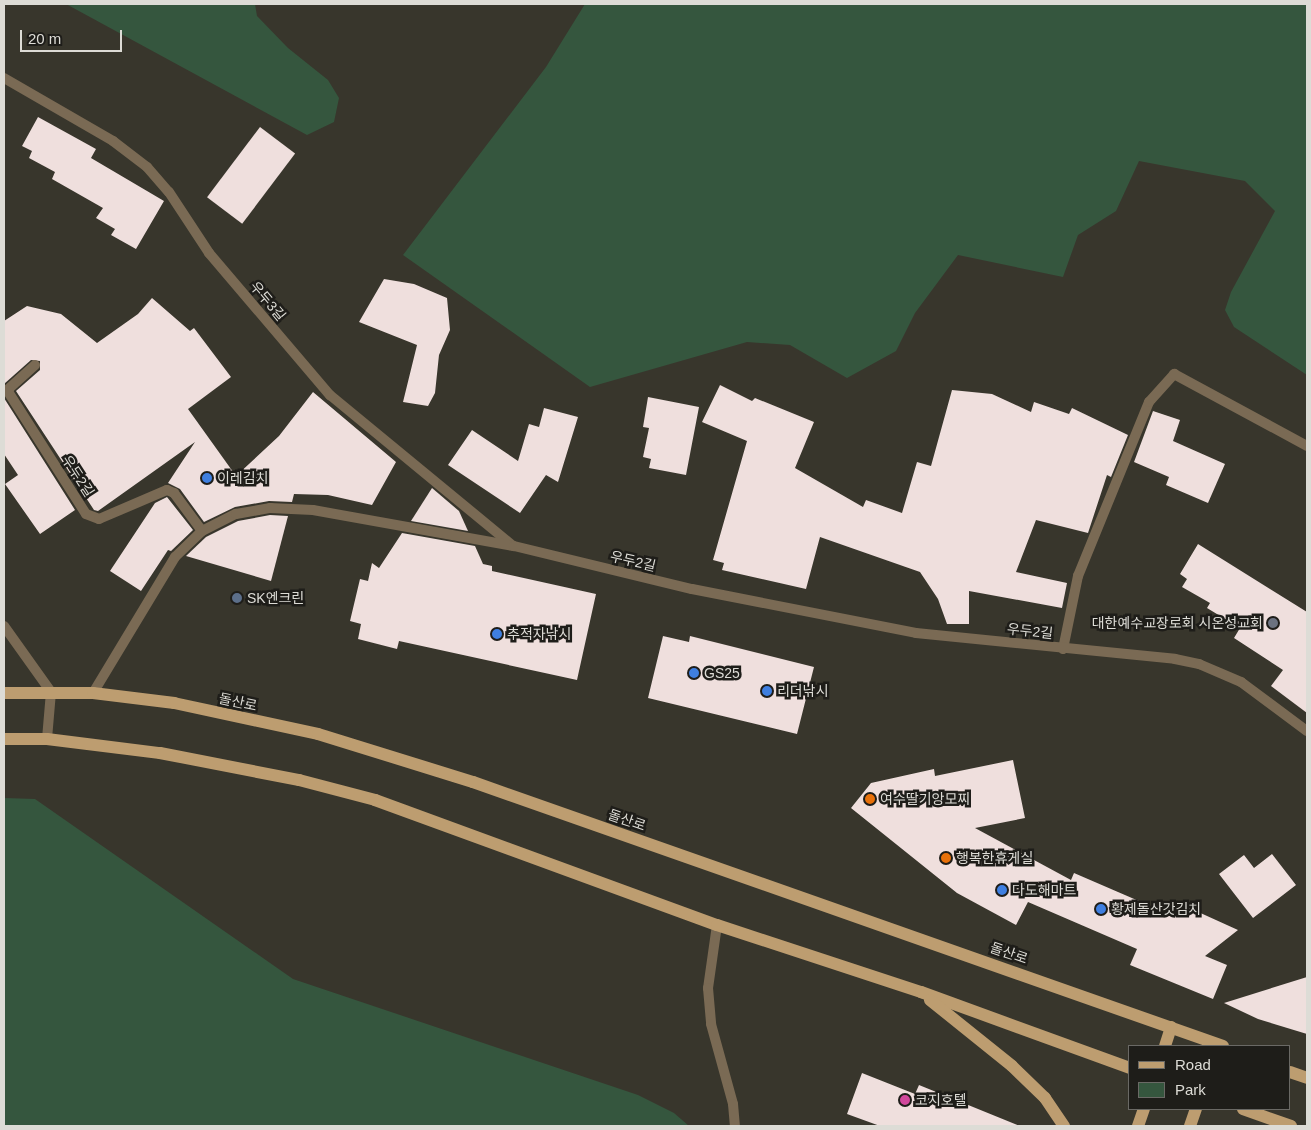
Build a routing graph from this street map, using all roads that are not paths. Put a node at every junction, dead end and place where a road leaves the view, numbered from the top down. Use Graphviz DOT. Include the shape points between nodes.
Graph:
graph roads {
  1 [pos="4,78"];
  2 [pos="35,365"];
  3 [pos="1307,446"];
  4 [pos="202,531"];
  5 [pos="514,546"];
  6 [pos="4,626"];
  7 [pos="1063,648"];
  8 [pos="51,692"];
  9 [pos="4,693"];
  10 [pos="93,693"];
  11 [pos="1307,731"];
  12 [pos="4,739"];
  13 [pos="48,739"];
  14 [pos="718,925"];
  15 [pos="921,992"];
  16 [pos="1172,1027"];
  17 [pos="1165,1045"];
  18 [pos="1217,1045"];
  19 [pos="1128,1067"];
  20 [pos="1291,1072"];
  21 [pos="1307,1078"];
  22 [pos="1144,1110"];
  23 [pos="1196,1110"];
  24 [pos="1246,1110"];
  25 [pos="735,1126"];
  26 [pos="1064,1126"];
  27 [pos="1138,1126"];
  28 [pos="1190,1126"];
  29 [pos="1291,1126"];
  1 -- 5 [label="street, 우두3길" via="113,141 147,166 169,192 208,253 330,395"];
  2 -- 4 [label="street, 우두2길" via="7,390 86,514 99,519 167,490 174,493"];
  3 -- 7 [label="street, 우두2길" via="1174,374 1149,402 1085,558 1078,576"];
  4 -- 5 [label="street, 우두2길" via="236,514 270,508 313,510"];
  4 -- 10 [label="street, 우두2길" via="175,557"];
  5 -- 7 [label="street, 우두2길" via="692,589 916,633"];
  6 -- 8 [label="street"];
  7 -- 11 [label="street, 우두2길" via="1150,654 1199,664 1241,682"];
  8 -- 9 [label="main road, 돌산로"];
  8 -- 10 [label="main road, 돌산로"];
  8 -- 13 [label="street"];
  10 -- 16 [label="main road, 돌산로" via="174,703 327,737 473,782"];
  12 -- 13 [label="main road"];
  13 -- 14 [label="main road" via="233,766 374,800"];
  14 -- 15 [label="main road"];
  14 -- 25 [label="street" via="708,988 711,1024 733,1104"];
  15 -- 19 [label="main road"];
  15 -- 26 [label="main road" via="1012,1066 1045,1098"];
  16 -- 17 [label="main road"];
  16 -- 18 [label="main road, 돌산로"];
  20 -- 21 [label="main road"];
  22 -- 27 [label="main road"];
  23 -- 28 [label="main road"];
  24 -- 29 [label="main road"];
}
